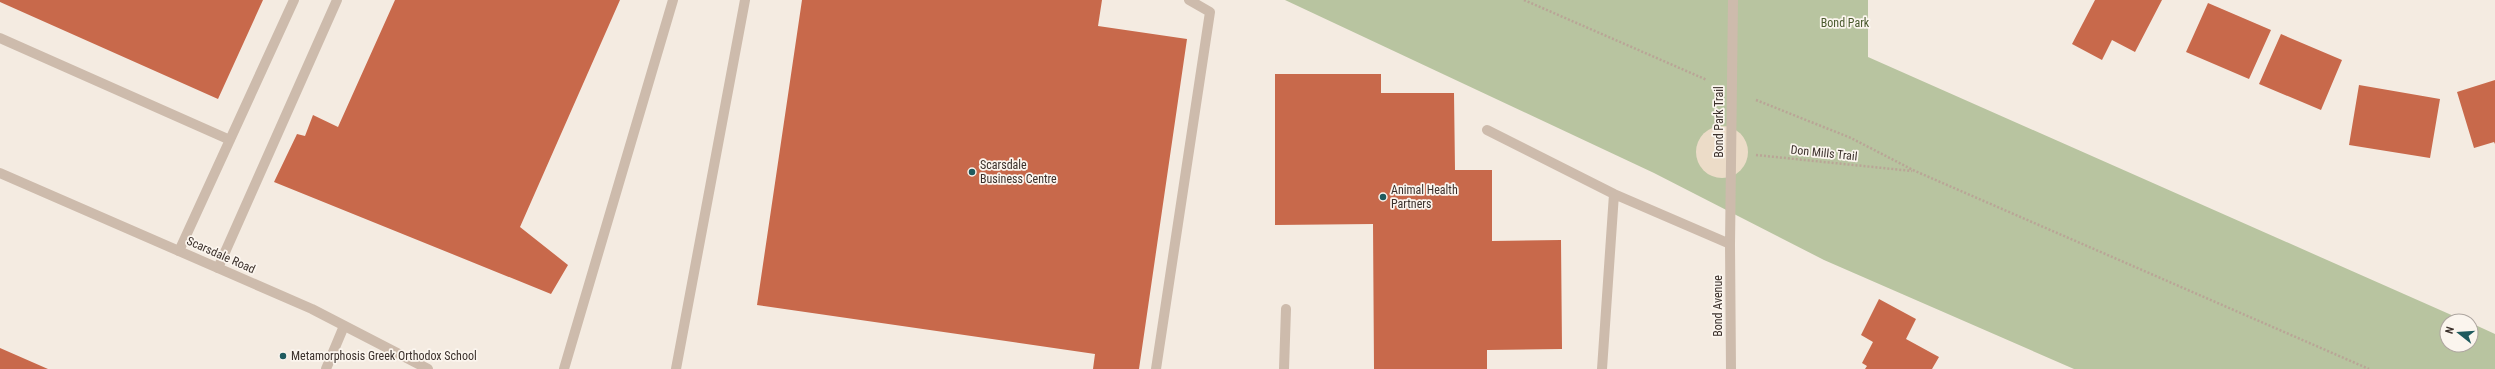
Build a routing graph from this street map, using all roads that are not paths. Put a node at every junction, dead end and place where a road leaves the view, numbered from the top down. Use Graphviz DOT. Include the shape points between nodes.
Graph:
graph roads {
  1 [pos="294,0"];
  2 [pos="337,0"];
  3 [pos="673,0"];
  4 [pos="745,0"];
  5 [pos="1189,0"];
  6 [pos="1733,0"];
  7 [pos="0,38"];
  8 [pos="1487,130"];
  9 [pos="230,140"];
  10 [pos="0,173"];
  11 [pos="1614,194"];
  12 [pos="1730,244"];
  13 [pos="179,251"];
  14 [pos="218,268"];
  15 [pos="1286,309"];
  16 [pos="344,326"];
  17 [pos="326,369"];
  18 [pos="428,369"];
  19 [pos="564,369"];
  20 [pos="676,369"];
  21 [pos="1156,369"];
  22 [pos="1284,369"];
  23 [pos="1602,369"];
  24 [pos="1731,369"];
  1 -- 9 [label="street"];
  2 -- 14 [label="street"];
  3 -- 19 [label="street"];
  4 -- 20 [label="street"];
  5 -- 21 [label="street" via="1210,12"];
  6 -- 12 [label="street, Bond Park Trail"];
  7 -- 9 [label="street"];
  8 -- 11 [label="street"];
  9 -- 13 [label="street"];
  10 -- 13 [label="street, Scarsdale Road"];
  11 -- 12 [label="street"];
  11 -- 23 [label="street"];
  12 -- 24 [label="street, Bond Avenue"];
  13 -- 14 [label="street, Scarsdale Road"];
  14 -- 16 [label="street, Scarsdale Road" via="312,309"];
  15 -- 22 [label="street"];
  16 -- 17 [label="street"];
  16 -- 18 [label="street, Scarsdale Road"];
}
